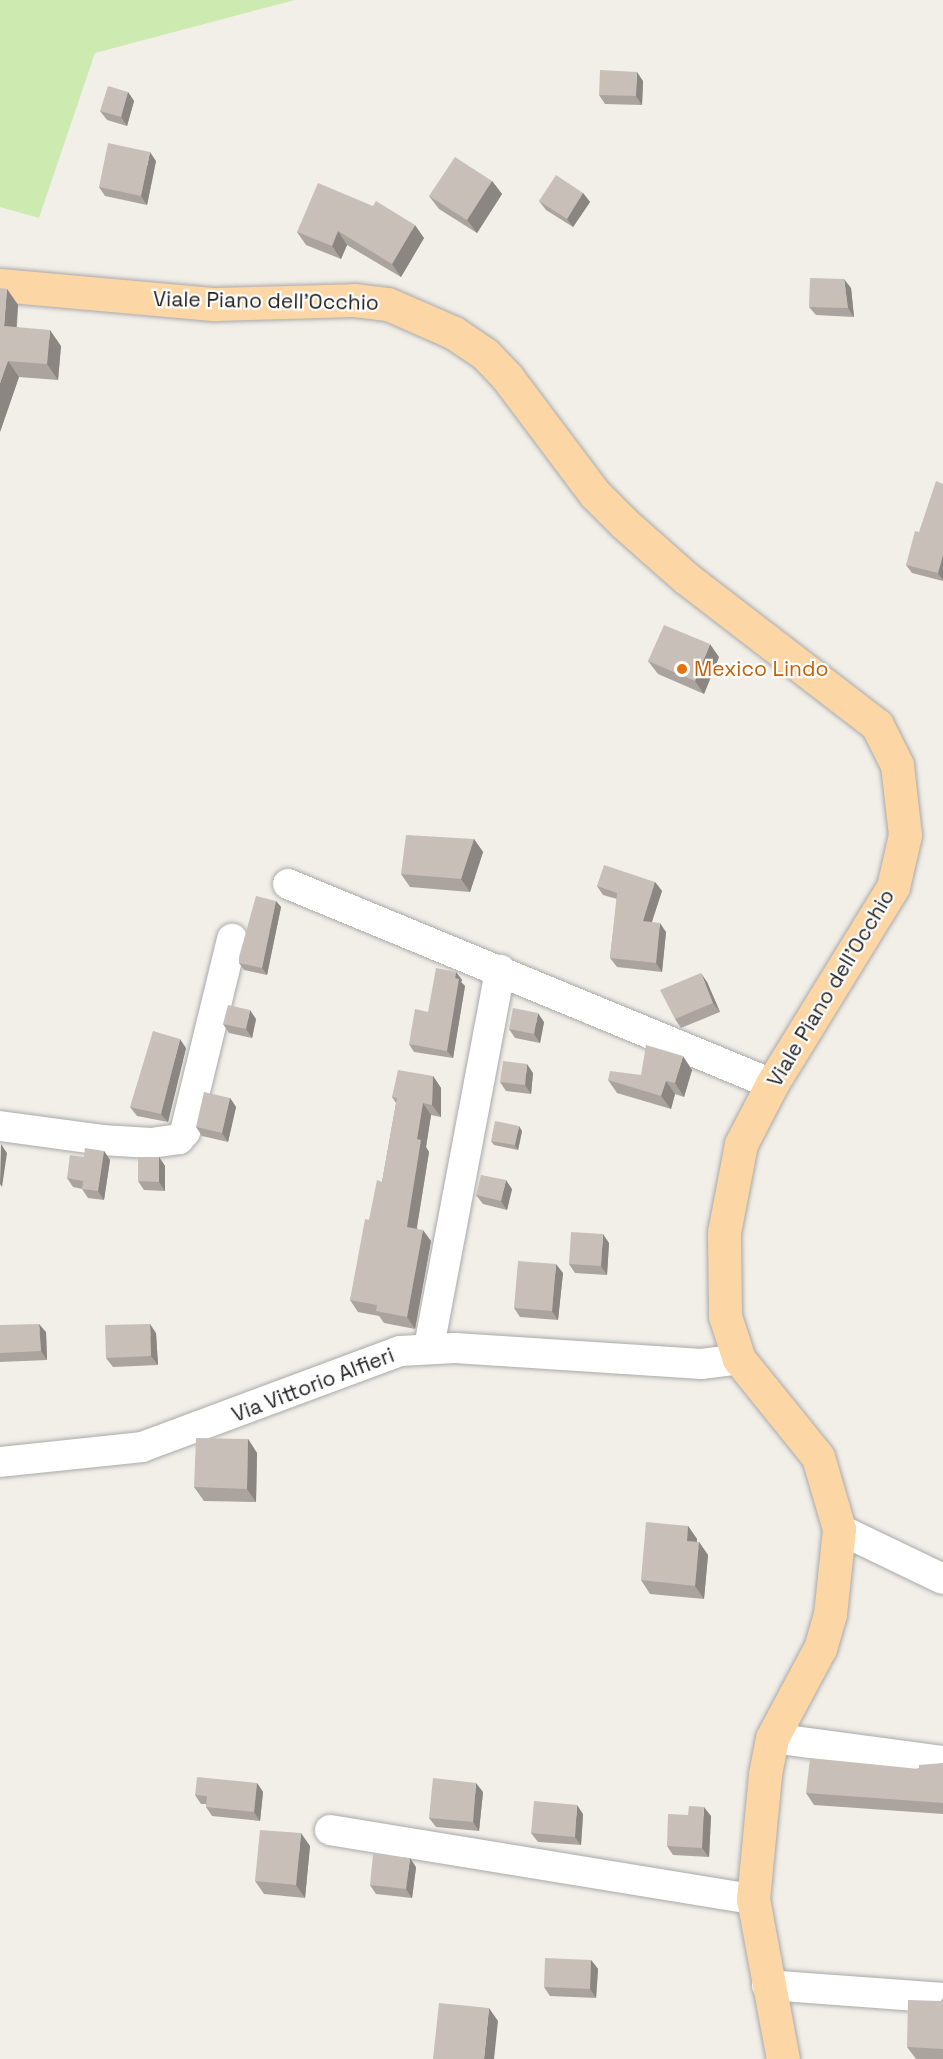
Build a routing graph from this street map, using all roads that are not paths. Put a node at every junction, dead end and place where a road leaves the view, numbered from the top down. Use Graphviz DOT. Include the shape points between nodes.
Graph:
graph roads {
  1 [pos="0,285"];
  2 [pos="288,884"];
  3 [pos="232,939"];
  4 [pos="500,970"];
  5 [pos="772,1084"];
  6 [pos="0,1126"];
  7 [pos="429,1347"];
  8 [pos="739,1359"];
  9 [pos="0,1462"];
  10 [pos="839,1529"];
  11 [pos="943,1579"];
  12 [pos="772,1738"];
  13 [pos="943,1761"];
  14 [pos="330,1830"];
  15 [pos="753,1899"];
  16 [pos="767,1985"];
  17 [pos="943,1998"];
  18 [pos="783,2059"];
  1 -- 5 [label="main road, Viale Piano dell'Occhio" via="215,304 354,300 388,304 454,333 485,354 507,377 595,494 653,551 877,725 897,765 906,813 893,887"];
  2 -- 4 [label="street"];
  3 -- 6 [label="street" via="185,1132 179,1139 151,1143 102,1140"];
  4 -- 5 [label="street"];
  4 -- 7 [label="street"];
  5 -- 8 [label="main road, Viale Piano dell'Occhio" via="741,1144 728,1201 722,1267 725,1316"];
  7 -- 8 [label="street, Via Vittorio Alfieri" via="701,1364"];
  7 -- 9 [label="street, Via Vittorio Alfieri" via="400,1351 358,1365 142,1447"];
  8 -- 10 [label="main road, Viale Piano dell'Occhio" via="818,1457"];
  10 -- 11 [label="street"];
  10 -- 12 [label="main road, Viale Piano dell'Occhio" via="836,1581 820,1648"];
  12 -- 13 [label="street"];
  12 -- 15 [label="main road, Viale Piano dell'Occhio"];
  14 -- 15 [label="street"];
  15 -- 16 [label="main road, Viale Piano dell'Occhio"];
  16 -- 17 [label="street"];
  16 -- 18 [label="main road, Viale Piano dell'Occhio"];
}
